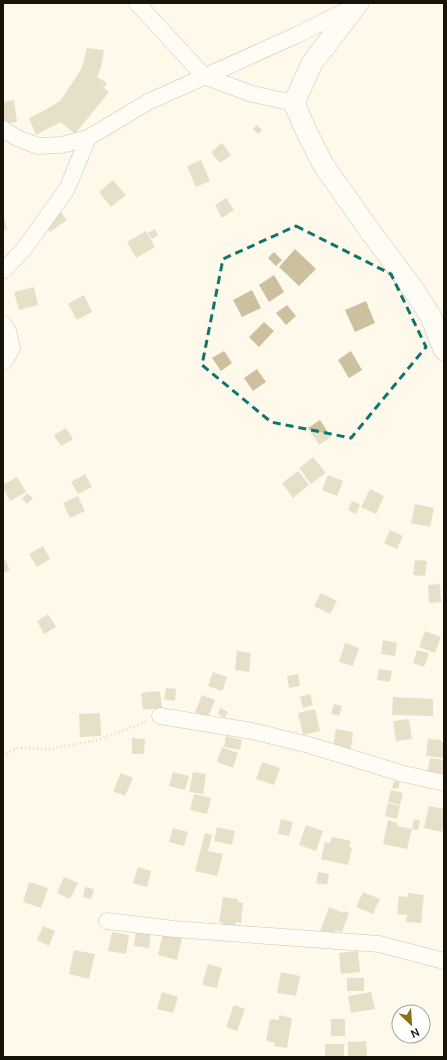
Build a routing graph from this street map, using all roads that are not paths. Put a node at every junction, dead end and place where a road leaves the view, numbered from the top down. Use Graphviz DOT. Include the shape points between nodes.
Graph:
graph roads {
  1 [pos="137,3"];
  2 [pos="356,5"];
  3 [pos="204,76"];
  4 [pos="294,103"];
  5 [pos="3,128"];
  6 [pos="88,138"];
  7 [pos="3,271"];
  8 [pos="3,324"];
  9 [pos="444,350"];
  10 [pos="3,362"];
  11 [pos="160,716"];
  12 [pos="444,783"];
  13 [pos="107,921"];
  14 [pos="444,961"];
  1 -- 3 [label="street"];
  2 -- 3 [label="street" via="297,35"];
  2 -- 4 [label="street" via="312,63"];
  3 -- 4 [label="street" via="252,94"];
  3 -- 6 [label="street" via="148,102"];
  4 -- 9 [label="street" via="324,166 414,290 431,317"];
  5 -- 6 [label="street" via="17,138 38,146 61,145"];
  6 -- 7 [label="street" via="67,189 24,249"];
  8 -- 10 [label="street" via="8,331 12,348"];
  11 -- 12 [label="street" via="252,731"];
  13 -- 14 [label="street" via="174,929 379,944"];
}
